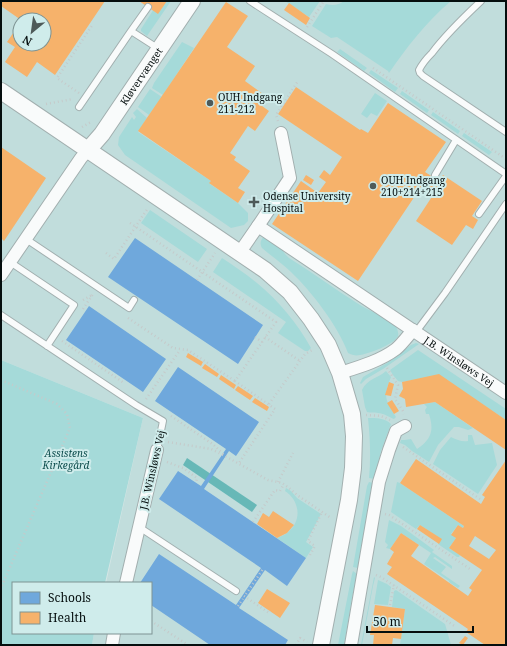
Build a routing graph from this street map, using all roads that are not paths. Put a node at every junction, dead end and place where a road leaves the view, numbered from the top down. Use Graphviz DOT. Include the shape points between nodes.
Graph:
graph roads {
  1 [pos="192,1"];
  2 [pos="250,1"];
  3 [pos="481,1"];
  4 [pos="148,7"];
  5 [pos="131,31"];
  6 [pos="159,49"];
  7 [pos="1,91"];
  8 [pos="79,107"];
  9 [pos="506,132"];
  10 [pos="281,133"];
  11 [pos="456,140"];
  12 [pos="88,150"];
  13 [pos="435,175"];
  14 [pos="506,175"];
  15 [pos="506,204"];
  16 [pos="480,214"];
  17 [pos="258,226"];
  18 [pos="26,239"];
  19 [pos="240,252"];
  20 [pos="5,259"];
  21 [pos="1,275"];
  22 [pos="134,300"];
  23 [pos="1,315"];
  24 [pos="414,331"];
  25 [pos="47,346"];
  26 [pos="340,373"];
  27 [pos="506,394"];
  28 [pos="405,426"];
  29 [pos="157,450"];
  30 [pos="139,527"];
  31 [pos="126,582"];
  32 [pos="236,591"];
  33 [pos="114,634"];
  34 [pos="112,645"];
  35 [pos="321,645"];
  36 [pos="351,645"];
  1 -- 6 [label="street, Kløvervænget"];
  2 -- 11 [label="lane"];
  3 -- 9 [label="lane" via="437,46 419,70 423,76"];
  4 -- 5 [label="lane"];
  5 -- 6 [label="lane"];
  5 -- 8 [label="lane"];
  6 -- 12 [label="street, Kløvervænget" via="102,134"];
  7 -- 12 [label="street"];
  10 -- 17 [label="street" via="290,178"];
  11 -- 13 [label="lane"];
  11 -- 14 [label="lane"];
  12 -- 18 [label="street"];
  12 -- 19 [label="street"];
  14 -- 16 [label="lane"];
  15 -- 24 [label="lane" via="445,293"];
  17 -- 19 [label="street"];
  17 -- 24 [label="street, J.B. Winsløws Vej"];
  18 -- 20 [label="street"];
  18 -- 22 [label="lane" via="129,308"];
  19 -- 26 [label="street" via="290,292 328,345"];
  20 -- 21 [label="street"];
  20 -- 25 [label="lane" via="74,305"];
  23 -- 25 [label="lane, J.B. Winsløws Vej"];
  24 -- 26 [label="street" via="386,355"];
  24 -- 27 [label="street, J.B. Winsløws Vej"];
  25 -- 29 [label="lane, J.B. Winsløws Vej" via="163,421"];
  26 -- 35 [label="street" via="352,414 353,468"];
  28 -- 36 [label="street" via="396,431 380,482"];
  29 -- 30 [label="street, J.B. Winsløws Vej"];
  30 -- 31 [label="street, J.B. Winsløws Vej"];
  30 -- 32 [label="lane"];
  33 -- 34 [label="street"];
}
